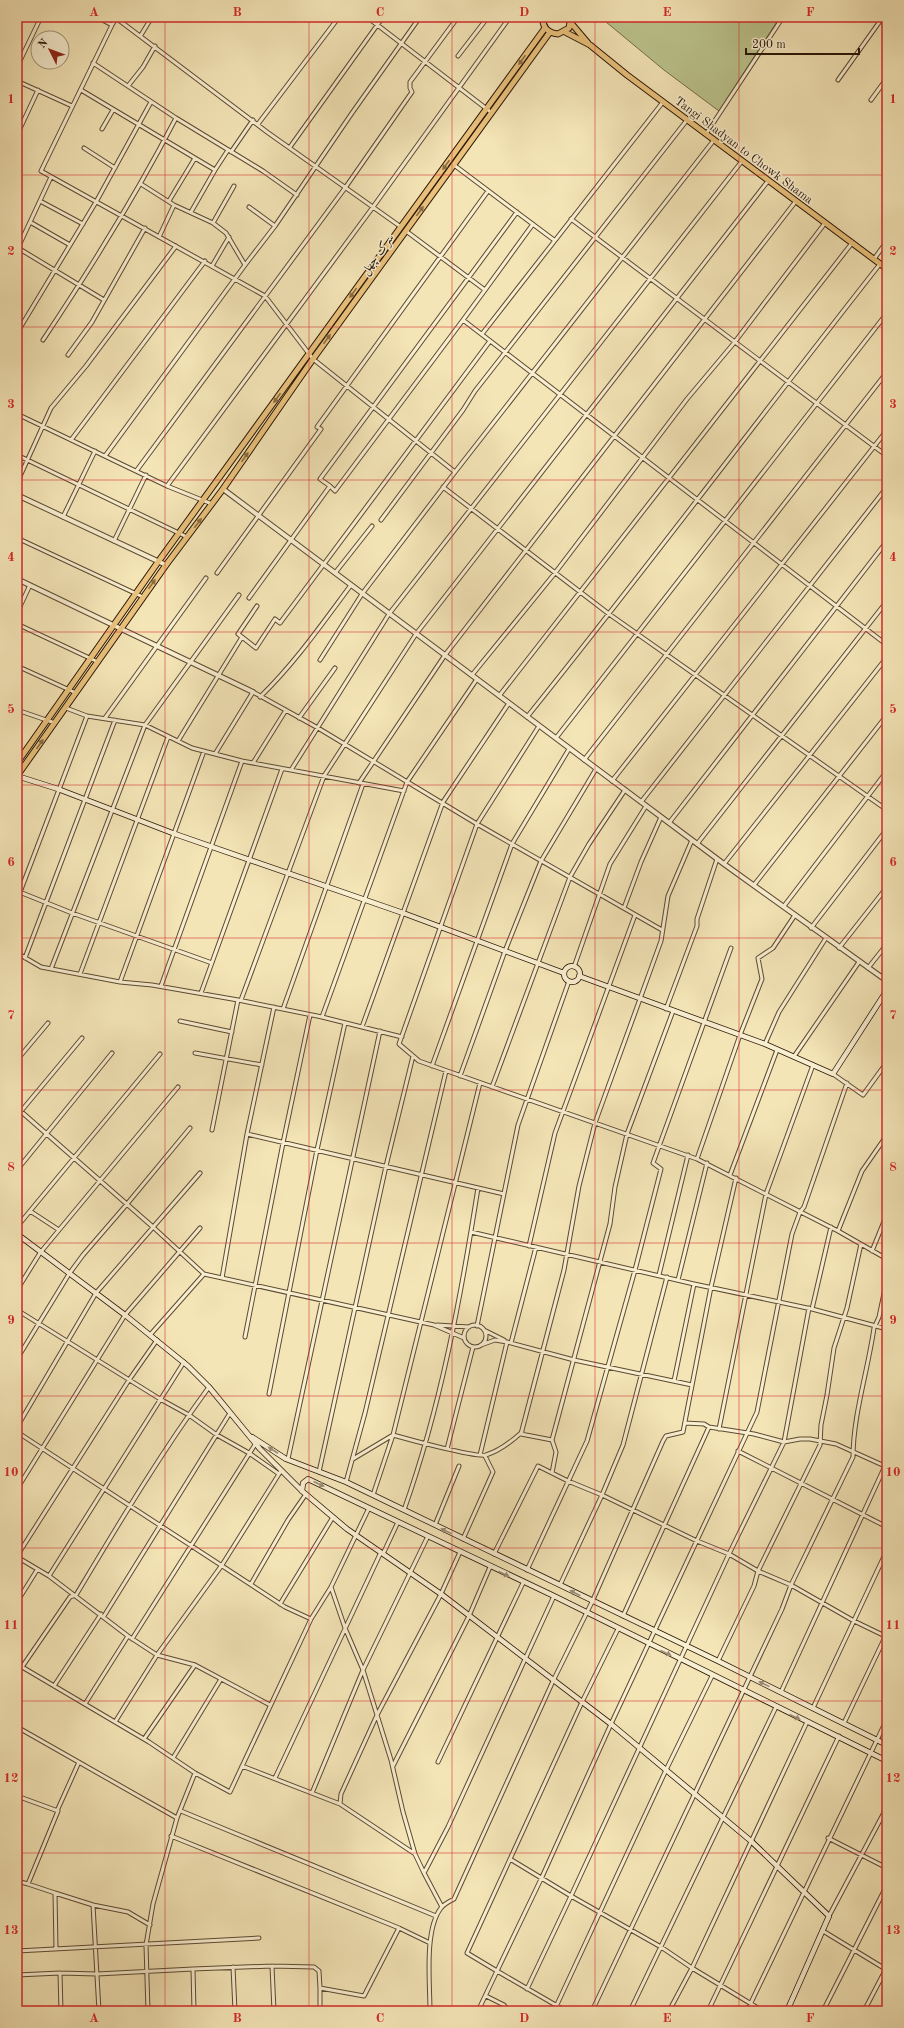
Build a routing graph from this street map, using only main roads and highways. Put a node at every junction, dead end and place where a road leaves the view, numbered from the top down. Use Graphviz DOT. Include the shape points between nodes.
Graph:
graph roads {
  1 [pos="543,17"];
  2 [pos="573,19"];
  3 [pos="545,28"];
  4 [pos="550,32"];
  5 [pos="565,32"];
  6 [pos="590,45"];
  7 [pos="887,269"];
  8 [pos="17,762"];
  9 [pos="17,776"];
  10 [pos="564,973"];
  11 [pos="579,976"];
  12 [pos="887,990"];
  13 [pos="17,1234"];
  14 [pos="247,1433"];
  15 [pos="304,1493"];
  16 [pos="887,1745"];
  17 [pos="887,1762"];
  18 [pos="787,2011"];
  1 -- 3 [label="main road"];
  2 -- 5 [label="main road"];
  2 -- 6 [label="main road"];
  3 -- 4 [label="main road"];
  3 -- 8 [label="main road, one-way" via="158,562"];
  4 -- 5 [label="main road"];
  9 -- 4 [label="main road, سرک چهل, one-way" via="313,359"];
  5 -- 6 [label="main road"];
  6 -- 7 [label="main road, Tangi Shadyan to Chowk Shama"];
  9 -- 10 [label="main road"];
  10 -- 11 [label="main road" via="568,968 574,967"];
  10 -- 11 [label="main road" via="569,982 575,981"];
  11 -- 12 [label="main road" via="765,1044 833,1074"];
  13 -- 14 [label="main road" via="126,1315 184,1362"];
  14 -- 15 [label="main road" via="280,1473"];
  16 -- 14 [label="main road, one-way" via="346,1482 288,1459"];
  15 -- 17 [label="main road, one-way" via="303,1483 308,1479 554,1596"];
  15 -- 18 [label="main road" via="355,1535 441,1594 611,1724 751,1841 829,1916"];
}
